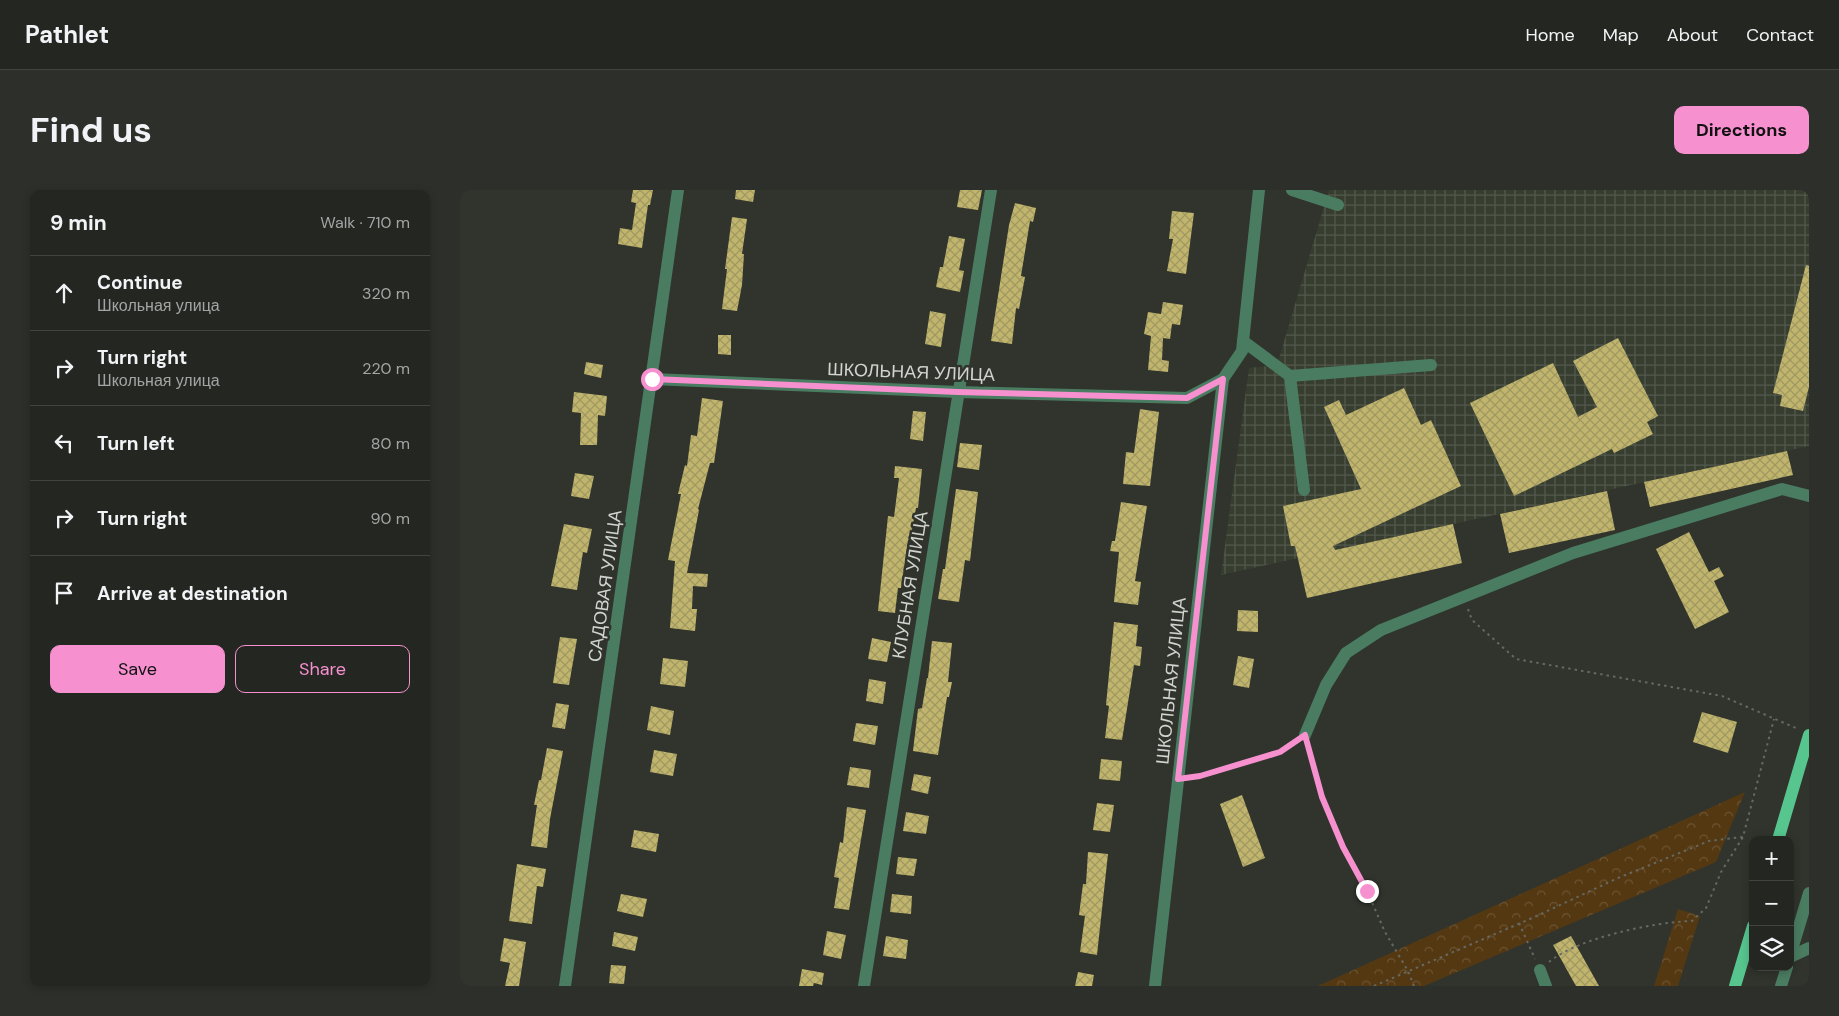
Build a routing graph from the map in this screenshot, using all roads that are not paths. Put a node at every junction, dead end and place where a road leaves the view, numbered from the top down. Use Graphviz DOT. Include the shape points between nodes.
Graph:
graph roads {
  1 [pos="678,190"];
  2 [pos="991,190"];
  3 [pos="1258,190"];
  4 [pos="1292,190"];
  5 [pos="1338,205"];
  6 [pos="1243,341"];
  7 [pos="1431,365"];
  8 [pos="1290,376"];
  9 [pos="652,379"];
  10 [pos="1223,379"];
  11 [pos="958,392"];
  12 [pos="1304,490"];
  13 [pos="1809,496"];
  14 [pos="1805,732"];
  15 [pos="1305,735"];
  16 [pos="1779,836"];
  17 [pos="1809,893"];
  18 [pos="1749,939"];
  19 [pos="1794,943"];
  20 [pos="1809,948"];
  21 [pos="1794,954"];
  22 [pos="1540,970"];
  23 [pos="1786,971"];
  24 [pos="565,986"];
  25 [pos="864,986"];
  26 [pos="1155,986"];
  27 [pos="1546,986"];
  28 [pos="1735,986"];
  29 [pos="1780,986"];
  1 -- 9 [label="street, САДОВАЯ УЛИЦА"];
  2 -- 11 [label="street, КЛУБНАЯ УЛИЦА"];
  3 -- 6 [label="street, ШКОЛЬНАЯ УЛИЦА"];
  4 -- 5 [label="street"];
  6 -- 8 [label="street"];
  6 -- 10 [label="street, ШКОЛЬНАЯ УЛИЦА" via="1242,351"];
  7 -- 8 [label="street"];
  8 -- 12 [label="street"];
  9 -- 11 [label="street, ШКОЛЬНАЯ УЛИЦА"];
  9 -- 24 [label="street, САДОВАЯ УЛИЦА"];
  10 -- 11 [label="street, ШКОЛЬНАЯ УЛИЦА" via="1187,398"];
  10 -- 26 [label="street, ШКОЛЬНАЯ УЛИЦА"];
  11 -- 25 [label="street, КЛУБНАЯ УЛИЦА"];
  13 -- 15 [label="street" via="1782,489 1573,553 1381,630 1346,653 1326,685"];
  14 -- 16 [label="main road"];
  17 -- 19 [label="street"];
  18 -- 28 [label="main road"];
  20 -- 21 [label="street"];
  22 -- 27 [label="street"];
  23 -- 29 [label="street"];
}
